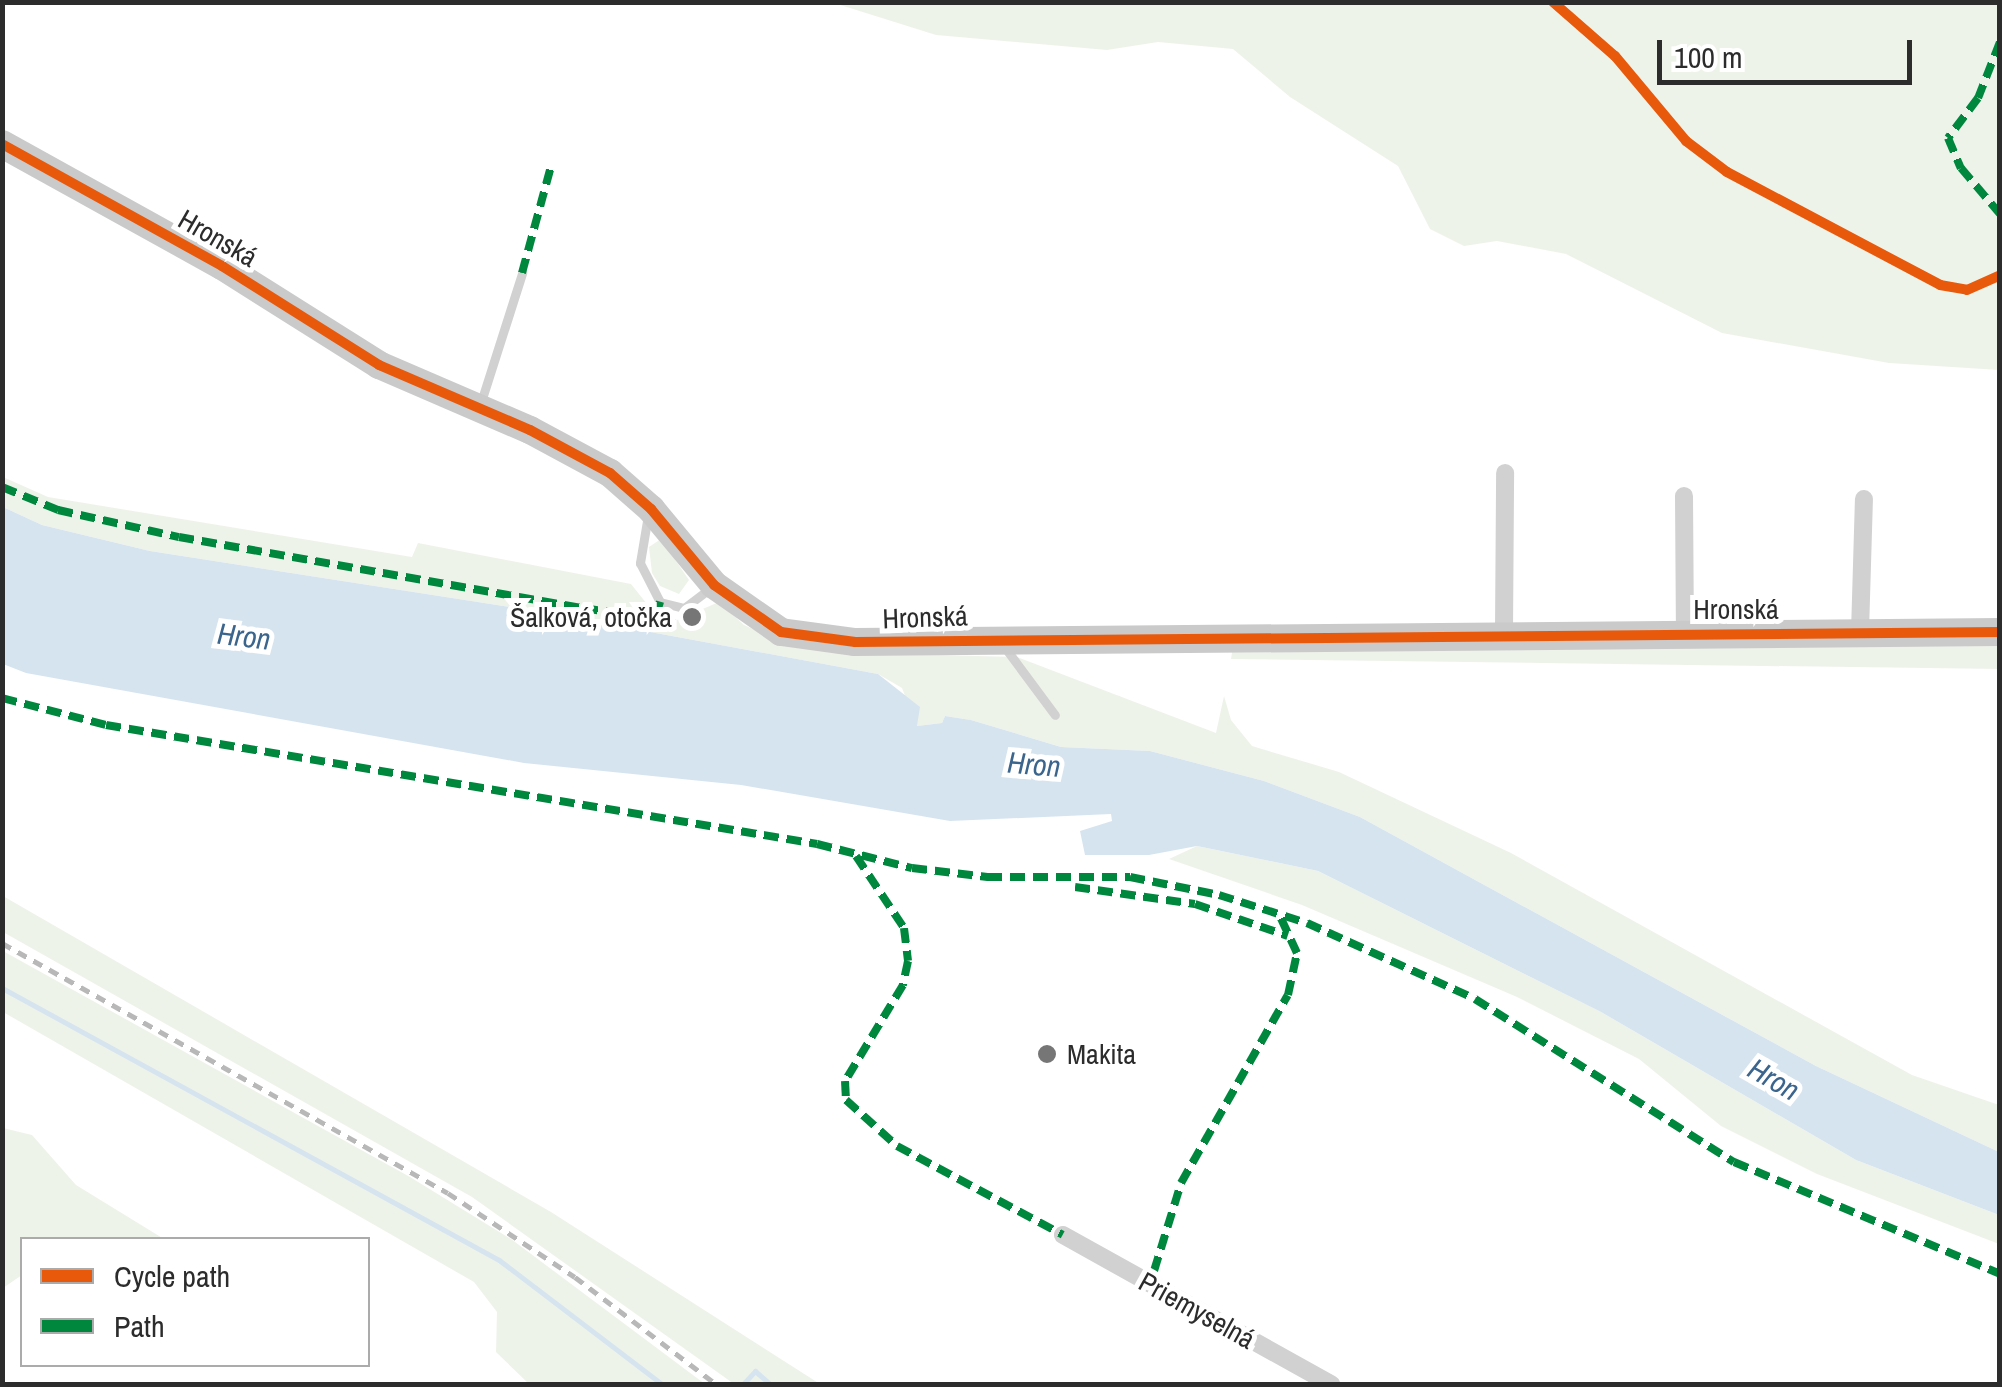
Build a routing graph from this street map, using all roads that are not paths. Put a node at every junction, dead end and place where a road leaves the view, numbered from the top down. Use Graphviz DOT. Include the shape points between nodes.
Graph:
graph roads {
  1 [pos="2,144"];
  2 [pos="522,272"];
  3 [pos="479,408"];
  4 [pos="1505,473"];
  5 [pos="1684,496"];
  6 [pos="1864,499"];
  7 [pos="651,509"];
  8 [pos="714,585"];
  9 [pos="1504,632"];
  10 [pos="1685,632"];
  11 [pos="1860,632"];
  12 [pos="2000,632"];
  13 [pos="996,636"];
  14 [pos="1055,715"];
  15 [pos="1063,1236"];
  16 [pos="1331,1384"];
  1 -- 3 [label="street, Hronská" via="222,266 379,365"];
  2 -- 3 [label="lane"];
  3 -- 7 [label="street, Hronská" via="576,452"];
  4 -- 9 [label="street"];
  5 -- 10 [label="street, Hronská"];
  6 -- 11 [label="street"];
  7 -- 8 [label="street, Hronská"];
  7 -- 8 [label="lane" via="639,544 660,602 684,608"];
  8 -- 13 [label="street, Hronská" via="760,623 803,637"];
  9 -- 10 [label="street, Hronská"];
  9 -- 13 [label="street, Hronská"];
  10 -- 11 [label="street, Hronská"];
  11 -- 12 [label="street, Hronská"];
  13 -- 14 [label="lane"];
  15 -- 16 [label="street, Priemyselná"];
}
